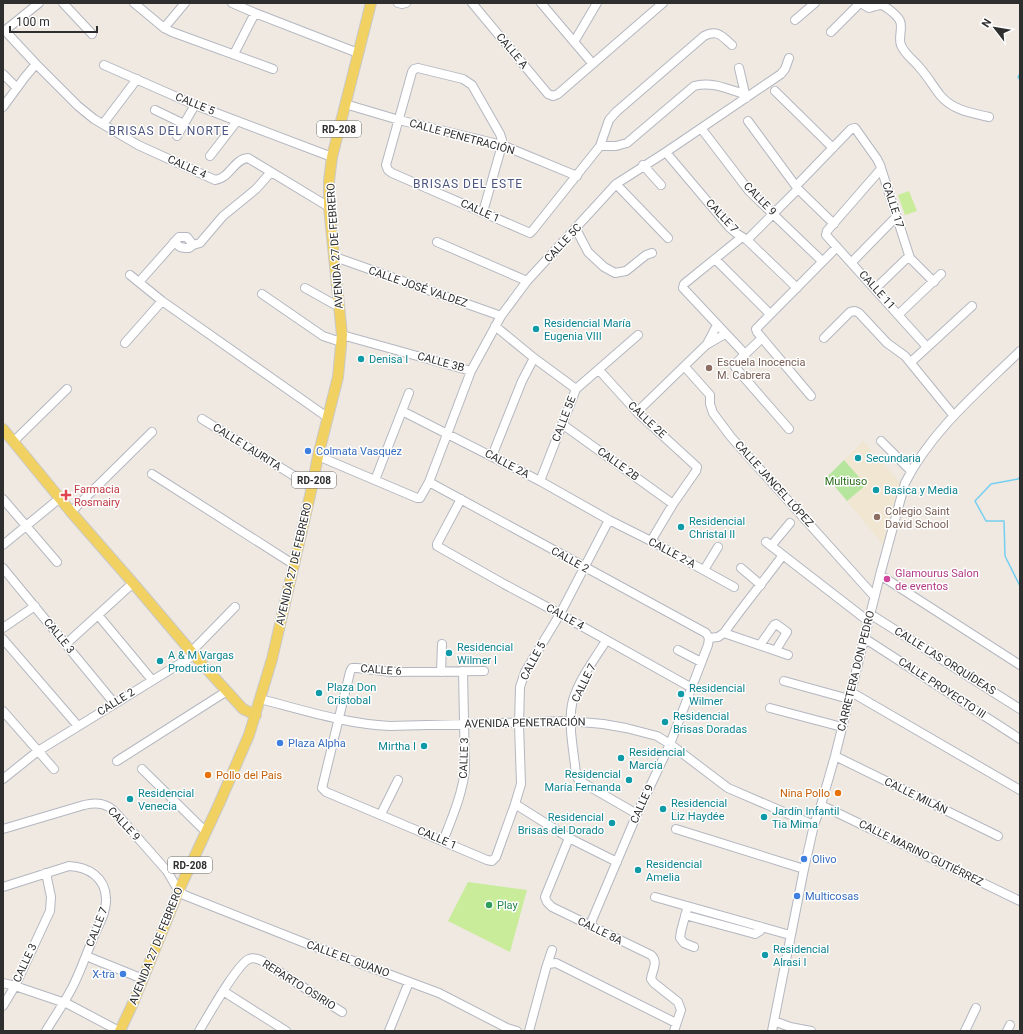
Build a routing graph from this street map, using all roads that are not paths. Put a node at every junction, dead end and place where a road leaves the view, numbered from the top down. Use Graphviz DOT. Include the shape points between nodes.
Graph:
graph roads {
  1 [pos="40,3"];
  2 [pos="63,3"];
  3 [pos="134,3"];
  4 [pos="185,3"];
  5 [pos="232,3"];
  6 [pos="371,3"];
  7 [pos="398,3"];
  8 [pos="406,3"];
  9 [pos="472,3"];
  10 [pos="597,3"];
  11 [pos="663,3"];
  12 [pos="815,3"];
  13 [pos="860,3"];
  14 [pos="544,4"];
  15 [pos="254,13"];
  16 [pos="795,20"];
  17 [pos="164,28"];
  18 [pos="831,32"];
  19 [pos="92,34"];
  20 [pos="574,42"];
  21 [pos="732,45"];
  22 [pos="358,53"];
  23 [pos="234,54"];
  24 [pos="789,58"];
  25 [pos="592,63"];
  26 [pos="36,64"];
  27 [pos="104,65"];
  28 [pos="740,68"];
  29 [pos="273,69"];
  30 [pos="3,74"];
  31 [pos="137,79"];
  32 [pos="17,88"];
  33 [pos="775,91"];
  34 [pos="745,96"];
  35 [pos="346,104"];
  36 [pos="195,105"];
  37 [pos="3,107"];
  38 [pos="155,110"];
  39 [pos="989,117"];
  40 [pos="399,120"];
  41 [pos="237,121"];
  42 [pos="748,121"];
  43 [pos="103,124"];
  44 [pos="184,124"];
  45 [pos="704,132"];
  46 [pos="177,136"];
  47 [pos="502,145"];
  48 [pos="600,146"];
  49 [pos="833,148"];
  50 [pos="210,156"];
  51 [pos="669,156"];
  52 [pos="332,157"];
  53 [pos="644,165"];
  54 [pos="881,169"];
  55 [pos="270,172"];
  56 [pos="577,176"];
  57 [pos="616,184"];
  58 [pos="662,185"];
  59 [pos="797,187"];
  60 [pos="330,207"];
  61 [pos="483,212"];
  62 [pos="774,214"];
  63 [pos="896,217"];
  64 [pos="834,224"];
  65 [pos="576,229"];
  66 [pos="668,238"];
  67 [pos="745,238"];
  68 [pos="437,242"];
  69 [pos="837,247"];
  70 [pos="652,253"];
  71 [pos="335,258"];
  72 [pos="910,258"];
  73 [pos="715,259"];
  74 [pos="822,261"];
  75 [pos="852,262"];
  76 [pos="941,274"];
  77 [pos="130,275"];
  78 [pos="139,282"];
  79 [pos="527,282"];
  80 [pos="934,282"];
  81 [pos="305,288"];
  82 [pos="797,288"];
  83 [pos="875,290"];
  84 [pos="262,294"];
  85 [pos="162,301"];
  86 [pos="972,306"];
  87 [pos="339,307"];
  88 [pos="770,314"];
  89 [pos="898,315"];
  90 [pos="501,316"];
  91 [pos="717,325"];
  92 [pos="495,326"];
  93 [pos="725,334"];
  94 [pos="638,335"];
  95 [pos="762,338"];
  96 [pos="824,338"];
  97 [pos="341,339"];
  98 [pos="125,343"];
  99 [pos="706,345"];
  100 [pos="927,347"];
  101 [pos="1020,351"];
  102 [pos="744,354"];
  103 [pos="534,358"];
  104 [pos="911,362"];
  105 [pos="684,367"];
  106 [pos="471,370"];
  107 [pos="599,370"];
  108 [pos="67,388"];
  109 [pos="576,389"];
  110 [pos="409,393"];
  111 [pos="811,396"];
  112 [pos="402,410"];
  113 [pos="637,412"];
  114 [pos="954,416"];
  115 [pos="327,417"];
  116 [pos="202,419"];
  117 [pos="562,424"];
  118 [pos="789,429"];
  119 [pos="3,430"];
  120 [pos="152,432"];
  121 [pos="448,433"];
  122 [pos="881,441"];
  123 [pos="13,442"];
  124 [pos="318,456"];
  125 [pos="492,456"];
  126 [pos="911,470"];
  127 [pos="152,474"];
  128 [pos="375,480"];
  129 [pos="540,481"];
  130 [pos="429,482"];
  131 [pos="312,487"];
  132 [pos="60,498"];
  133 [pos="3,499"];
  134 [pos="461,499"];
  135 [pos="673,504"];
  136 [pos="71,512"];
  137 [pos="609,520"];
  138 [pos="790,523"];
  139 [pos="26,526"];
  140 [pos="651,541"];
  141 [pos="3,546"];
  142 [pos="718,547"];
  143 [pos="783,555"];
  144 [pos="57,562"];
  145 [pos="294,564"];
  146 [pos="3,568"];
  147 [pos="584,568"];
  148 [pos="741,568"];
  149 [pos="704,570"];
  150 [pos="880,575"];
  151 [pos="133,582"];
  152 [pos="761,585"];
  153 [pos="734,587"];
  154 [pos="874,596"];
  155 [pos="34,606"];
  156 [pos="235,607"];
  157 [pos="560,614"];
  158 [pos="98,615"];
  159 [pos="869,618"];
  160 [pos="3,628"];
  161 [pos="724,632"];
  162 [pos="709,638"];
  163 [pos="864,638"];
  164 [pos="3,639"];
  165 [pos="606,641"];
  166 [pos="66,644"];
  167 [pos="442,644"];
  168 [pos="760,645"];
  169 [pos="678,650"];
  170 [pos="776,650"];
  171 [pos="193,653"];
  172 [pos="788,655"];
  173 [pos="701,662"];
  174 [pos="1020,665"];
  175 [pos="464,671"];
  176 [pos="484,671"];
  177 [pos="441,672"];
  178 [pos="152,680"];
  179 [pos="784,681"];
  180 [pos="692,688"];
  181 [pos="226,691"];
  182 [pos="850,696"];
  183 [pos="260,699"];
  184 [pos="114,703"];
  185 [pos="770,708"];
  186 [pos="1020,709"];
  187 [pos="3,711"];
  188 [pos="256,715"];
  189 [pos="339,719"];
  190 [pos="570,721"];
  191 [pos="465,724"];
  192 [pos="519,724"];
  193 [pos="78,726"];
  194 [pos="842,727"];
  195 [pos="1020,739"];
  196 [pos="670,744"];
  197 [pos="38,751"];
  198 [pos="835,756"];
  199 [pos="117,761"];
  200 [pos="54,769"];
  201 [pos="142,769"];
  202 [pos="3,779"];
  203 [pos="398,780"];
  204 [pos="322,788"];
  205 [pos="1020,790"];
  206 [pos="515,804"];
  207 [pos="821,805"];
  208 [pos="381,814"];
  209 [pos="637,814"];
  210 [pos="814,825"];
  211 [pos="3,829"];
  212 [pos="676,829"];
  213 [pos="206,832"];
  214 [pos="998,836"];
  215 [pos="569,838"];
  216 [pos="443,841"];
  217 [pos="492,861"];
  218 [pos="617,862"];
  219 [pos="804,869"];
  220 [pos="46,873"];
  221 [pos="3,887"];
  222 [pos="179,890"];
  223 [pos="655,897"];
  224 [pos="1020,901"];
  225 [pos="686,911"];
  226 [pos="590,925"];
  227 [pos="790,935"];
  228 [pos="694,947"];
  229 [pos="552,950"];
  230 [pos="92,958"];
  231 [pos="548,964"];
  232 [pos="143,979"];
  233 [pos="409,982"];
  234 [pos="3,983"];
  235 [pos="15,986"];
  236 [pos="223,991"];
  237 [pos="64,1003"];
  238 [pos="3,1006"];
  239 [pos="976,1008"];
  240 [pos="342,1012"];
  241 [pos="774,1021"];
  242 [pos="675,1027"];
  243 [pos="46,1031"];
  244 [pos="120,1031"];
  245 [pos="199,1031"];
  246 [pos="286,1031"];
  247 [pos="390,1031"];
  248 [pos="517,1031"];
  249 [pos="529,1031"];
  250 [pos="772,1031"];
  251 [pos="811,1031"];
  252 [pos="965,1031"];
  1 -- 26 [label="street" via="7,29 10,36"];
  2 -- 19 [label="street"];
  3 -- 17 [label="street"];
  4 -- 17 [label="street"];
  5 -- 15 [label="street"];
  6 -- 22 [label="main road, AVENIDA 27 DE FEBRERO / RD-208"];
  7 -- 8 [label="street"];
  9 -- 25 [label="street, CALLE A" via="548,94 558,94"];
  10 -- 20 [label="street"];
  11 -- 25 [label="street"];
  12 -- 16 [label="street"];
  13 -- 18 [label="street"];
  13 -- 39 [label="street" via="869,8 880,5 896,16 900,21 900,43 906,54 930,79 940,96 952,106"];
  14 -- 20 [label="street"];
  15 -- 22 [label="street"];
  15 -- 23 [label="street"];
  17 -- 23 [label="street"];
  20 -- 25 [label="street"];
  21 -- 48 [label="street" via="715,32 704,36 616,112 609,120"];
  22 -- 35 [label="main road, AVENIDA 27 DE FEBRERO / RD-208"];
  23 -- 29 [label="street"];
  24 -- 34 [label="street, CALLE 5C" via="781,74"];
  26 -- 32 [label="street"];
  26 -- 43 [label="street" via="78,106"];
  27 -- 31 [label="street, CALLE 5"];
  28 -- 34 [label="street"];
  30 -- 32 [label="street"];
  31 -- 36 [label="street, CALLE 5"];
  31 -- 43 [label="street"];
  32 -- 37 [label="street"];
  33 -- 49 [label="street"];
  34 -- 48 [label="street" via="715,85 694,86 627,143"];
  34 -- 53 [label="street, CALLE 5C"];
  35 -- 40 [label="street, CALLE PENETRACIÓN"];
  35 -- 52 [label="main road, AVENIDA 27 DE FEBRERO / RD-208"];
  36 -- 41 [label="street, CALLE 5"];
  36 -- 44 [label="street"];
  38 -- 44 [label="street"];
  40 -- 47 [label="street, CALLE PENETRACIÓN"];
  40 -- 47 [label="street" via="412,72 418,68 468,82 500,134"];
  40 -- 61 [label="street, CALLE 1" via="386,165 388,170"];
  41 -- 50 [label="street"];
  41 -- 52 [label="street, CALLE 5"];
  42 -- 59 [label="street"];
  43 -- 55 [label="street, CALLE 4" via="138,146 213,179 223,177 245,158"];
  44 -- 46 [label="street"];
  45 -- 62 [label="street, CALLE 9" via="750,191"];
  47 -- 56 [label="street, CALLE PENETRACIÓN"];
  47 -- 61 [label="street"];
  48 -- 56 [label="street"];
  49 -- 54 [label="street, CALLE 17" via="854,128 877,159"];
  49 -- 59 [label="street"];
  51 -- 67 [label="street, CALLE 7" via="729,227"];
  52 -- 60 [label="main road, AVENIDA 27 DE FEBRERO / RD-208" via="329,181"];
  53 -- 57 [label="street, CALLE 5C"];
  53 -- 58 [label="street"];
  54 -- 63 [label="street, CALLE 17"];
  54 -- 64 [label="street"];
  55 -- 60 [label="street, CALLE 4"];
  55 -- 78 [label="street" via="256,189 223,216 200,243 185,248 174,242"];
  56 -- 61 [label="street, CALLE 1" via="530,233"];
  57 -- 65 [label="street, CALLE 5C"];
  57 -- 66 [label="street"];
  59 -- 62 [label="street"];
  59 -- 64 [label="street"];
  60 -- 71 [label="main road, AVENIDA 27 DE FEBRERO / RD-208"];
  62 -- 67 [label="street"];
  62 -- 74 [label="street, CALLE 9"];
  63 -- 72 [label="street, CALLE 17"];
  63 -- 75 [label="street"];
  64 -- 69 [label="street, CALLE 11" via="826,235"];
  65 -- 70 [label="street" via="588,252 604,267 615,273 626,271"];
  65 -- 79 [label="street, CALLE 5C"];
  67 -- 73 [label="street"];
  67 -- 82 [label="street, CALLE 7"];
  68 -- 79 [label="street"];
  69 -- 74 [label="street"];
  69 -- 75 [label="street, CALLE 11"];
  71 -- 87 [label="main road, AVENIDA 27 DE FEBRERO / RD-208"];
  71 -- 90 [label="street, CALLE JOSÉ VALDEZ"];
  72 -- 80 [label="street, CALLE 17"];
  72 -- 83 [label="street"];
  73 -- 88 [label="street"];
  73 -- 91 [label="street" via="684,284 683,288"];
  74 -- 82 [label="street"];
  75 -- 83 [label="street, CALLE 11"];
  76 -- 80 [label="street"];
  77 -- 78 [label="street"];
  78 -- 85 [label="street"];
  79 -- 90 [label="street, CALLE 5C"];
  80 -- 89 [label="street"];
  81 -- 87 [label="street"];
  82 -- 88 [label="street"];
  83 -- 89 [label="street, CALLE 11"];
  84 -- 97 [label="street, CALLE 3B" via="323,336"];
  85 -- 98 [label="street"];
  85 -- 115 [label="street"];
  86 -- 100 [label="street"];
  87 -- 97 [label="main road, AVENIDA 27 DE FEBRERO / RD-208"];
  88 -- 95 [label="street" via="756,329"];
  89 -- 100 [label="street, CALLE 11"];
  90 -- 92 [label="street, CALLE 5C"];
  91 -- 93 [label="street"];
  91 -- 99 [label="street"];
  92 -- 103 [label="street"];
  92 -- 106 [label="street, CALLE 5C"];
  93 -- 99 [label="street"];
  93 -- 102 [label="street"];
  94 -- 107 [label="street, CALLE 5E"];
  95 -- 102 [label="street"];
  95 -- 111 [label="street"];
  96 -- 104 [label="street" via="848,314 855,312 861,314 887,343"];
  97 -- 106 [label="street, CALLE 3B"];
  97 -- 115 [label="main road, AVENIDA 27 DE FEBRERO / RD-208" via="338,377"];
  99 -- 105 [label="street"];
  100 -- 104 [label="street"];
  101 -- 114 [label="street, CARRETERA DON PEDRO"];
  102 -- 118 [label="street" via="735,366"];
  103 -- 109 [label="street"];
  103 -- 125 [label="street"];
  104 -- 114 [label="street"];
  105 -- 113 [label="street"];
  105 -- 154 [label="street, CALLE JANCEL LÓPEZ" via="710,395 712,413 731,437"];
  106 -- 121 [label="street, CALLE 5C"];
  107 -- 109 [label="street, CALLE 5E"];
  107 -- 113 [label="street, CALLE 2E"];
  108 -- 123 [label="street"];
  109 -- 117 [label="street, CALLE 5E"];
  110 -- 112 [label="street"];
  112 -- 121 [label="street, CALLE 2A"];
  112 -- 128 [label="street"];
  113 -- 135 [label="street, CALLE 2E" via="697,467 693,478"];
  114 -- 126 [label="street, CARRETERA DON PEDRO"];
  115 -- 124 [label="main road, AVENIDA 27 DE FEBRERO / RD-208"];
  116 -- 131 [label="street, CALLE LAURITA"];
  117 -- 129 [label="street, CALLE 5E"];
  117 -- 135 [label="street, CALLE 2B"];
  119 -- 123 [label="main road"];
  120 -- 136 [label="street"];
  121 -- 125 [label="street, CALLE 2A"];
  121 -- 130 [label="street, CALLE 5C"];
  122 -- 126 [label="street"];
  123 -- 132 [label="main road"];
  124 -- 128 [label="street"];
  124 -- 131 [label="main road, AVENIDA 27 DE FEBRERO / RD-208"];
  125 -- 129 [label="street, CALLE 2A"];
  126 -- 150 [label="street, CARRETERA DON PEDRO" via="899,501"];
  127 -- 145 [label="street"];
  128 -- 130 [label="street, CALLE 5C" via="417,498 420,498"];
  129 -- 137 [label="street, CALLE 2A"];
  130 -- 134 [label="street, CALLE 2"];
  131 -- 145 [label="main road, AVENIDA 27 DE FEBRERO / RD-208"];
  132 -- 136 [label="main road"];
  132 -- 139 [label="street"];
  133 -- 139 [label="street"];
  134 -- 147 [label="street, CALLE 2"];
  134 -- 157 [label="street, CALLE 4" via="437,546"];
  135 -- 140 [label="street"];
  136 -- 151 [label="main road"];
  137 -- 140 [label="street, CALLE 2-A"];
  137 -- 147 [label="street, CALLE 5"];
  138 -- 143 [label="street, CALLE LAS ORQUÍDEAS" via="768,544"];
  139 -- 141 [label="street"];
  139 -- 144 [label="street"];
  140 -- 149 [label="street, CALLE 2-A"];
  142 -- 149 [label="street"];
  143 -- 152 [label="street"];
  143 -- 159 [label="street, CALLE LAS ORQUÍDEAS"];
  145 -- 183 [label="main road, AVENIDA 27 DE FEBRERO / RD-208"];
  146 -- 155 [label="street, CALLE 3"];
  147 -- 157 [label="street, CALLE 5"];
  147 -- 162 [label="street, CALLE 2" via="706,633"];
  148 -- 152 [label="street"];
  149 -- 153 [label="street, CALLE 2-A"];
  150 -- 154 [label="street, CARRETERA DON PEDRO"];
  150 -- 174 [label="street"];
  151 -- 158 [label="street"];
  151 -- 171 [label="main road"];
  152 -- 161 [label="street"];
  154 -- 159 [label="street, CARRETERA DON PEDRO"];
  155 -- 160 [label="street"];
  155 -- 166 [label="street, CALLE 3"];
  156 -- 171 [label="street, CALLE 2"];
  157 -- 165 [label="street, CALLE 4"];
  157 -- 192 [label="street, CALLE 5" via="520,687"];
  158 -- 166 [label="street"];
  158 -- 178 [label="street"];
  159 -- 163 [label="street, CARRETERA DON PEDRO"];
  159 -- 186 [label="street, CALLE LAS ORQUÍDEAS"];
  161 -- 162 [label="street" via="718,637"];
  161 -- 168 [label="street"];
  162 -- 173 [label="street, CALLE 9"];
  163 -- 182 [label="street, CARRETERA DON PEDRO"];
  163 -- 195 [label="street, CALLE PROYECTO III"];
  164 -- 193 [label="street"];
  165 -- 180 [label="street, CALLE 4"];
  165 -- 190 [label="street, CALLE 7" via="573,700"];
  166 -- 184 [label="street, CALLE 3"];
  167 -- 177 [label="street"];
  168 -- 170 [label="street"];
  168 -- 170 [label="street" via="776,624 787,632"];
  169 -- 173 [label="street"];
  170 -- 172 [label="street"];
  171 -- 178 [label="street, CALLE 2"];
  171 -- 181 [label="main road"];
  173 -- 180 [label="street, CALLE 9"];
  175 -- 176 [label="street, CALLE 6"];
  175 -- 177 [label="street, CALLE 6"];
  175 -- 191 [label="street, CALLE 3"];
  177 -- 189 [label="street, CALLE 6" via="393,672 352,668"];
  178 -- 184 [label="street, CALLE 2"];
  179 -- 182 [label="street"];
  180 -- 196 [label="street, CALLE 9"];
  181 -- 188 [label="main road" via="243,709"];
  181 -- 199 [label="street"];
  182 -- 194 [label="street, CARRETERA DON PEDRO"];
  182 -- 205 [label="street"];
  183 -- 188 [label="main road, AVENIDA 27 DE FEBRERO / RD-208"];
  183 -- 189 [label="street, AVENIDA PENETRACIÓN"];
  184 -- 193 [label="street, CALLE 2"];
  185 -- 194 [label="street"];
  187 -- 197 [label="street"];
  188 -- 213 [label="main road, AVENIDA 27 DE FEBRERO / RD-208" via="240,758"];
  189 -- 191 [label="street, AVENIDA PENETRACIÓN" via="390,726"];
  189 -- 204 [label="street, CALLE 6"];
  190 -- 192 [label="street, AVENIDA PENETRACIÓN"];
  190 -- 196 [label="street, AVENIDA PENETRACIÓN" via="632,729 657,736"];
  190 -- 209 [label="street, CALLE 7" via="578,779"];
  191 -- 192 [label="street, AVENIDA PENETRACIÓN"];
  191 -- 216 [label="street, CALLE 3" via="463,786"];
  192 -- 206 [label="street, CALLE 5" via="521,784"];
  193 -- 197 [label="street, CALLE 2"];
  194 -- 198 [label="street, CARRETERA DON PEDRO"];
  196 -- 209 [label="street, CALLE 9"];
  196 -- 210 [label="street, AVENIDA PENETRACIÓN" via="728,788"];
  197 -- 200 [label="street"];
  197 -- 202 [label="street, CALLE 2"];
  198 -- 207 [label="street, CARRETERA DON PEDRO"];
  198 -- 214 [label="street, CALLE MILÁN"];
  201 -- 213 [label="street"];
  203 -- 208 [label="street"];
  204 -- 208 [label="street, CALLE 1" via="326,792"];
  206 -- 215 [label="street"];
  206 -- 217 [label="street, CALLE 5" via="496,857"];
  207 -- 210 [label="street, CARRETERA DON PEDRO"];
  207 -- 224 [label="street, CALLE MARINO GUTIÉRREZ"];
  208 -- 216 [label="street, CALLE 1"];
  209 -- 218 [label="street, CALLE 9"];
  210 -- 219 [label="street, CARRETERA DON PEDRO"];
  211 -- 222 [label="street, CALLE 9" via="84,805 104,804 114,810 167,871"];
  212 -- 219 [label="street"];
  213 -- 222 [label="main road, AVENIDA 27 DE FEBRERO / RD-208"];
  215 -- 218 [label="street"];
  215 -- 226 [label="street, CALLE 8A" via="546,902"];
  216 -- 217 [label="street, CALLE 1"];
  218 -- 226 [label="street, CALLE 9"];
  219 -- 227 [label="street, CARRETERA DON PEDRO"];
  220 -- 221 [label="street, CALLE 7"];
  220 -- 235 [label="street, CALLE 3" via="50,911"];
  220 -- 237 [label="street, CALLE 7" via="69,866 88,870 102,883 107,900 101,920"];
  222 -- 232 [label="main road, AVENIDA 27 DE FEBRERO / RD-208"];
  222 -- 233 [label="street, CALLE EL GUANO" via="204,904"];
  223 -- 225 [label="street"];
  225 -- 227 [label="street"];
  225 -- 228 [label="street" via="680,938 684,943"];
  226 -- 242 [label="street, CALLE 8A" via="655,958 651,979 678,1002 681,1010"];
  227 -- 241 [label="street, CARRETERA DON PEDRO"];
  229 -- 231 [label="street"];
  230 -- 232 [label="street"];
  231 -- 242 [label="street" via="556,963"];
  231 -- 249 [label="street"];
  232 -- 244 [label="main road, AVENIDA 27 DE FEBRERO / RD-208"];
  233 -- 247 [label="street"];
  233 -- 248 [label="street, CALLE EL GUANO" via="439,993"];
  234 -- 235 [label="street"];
  235 -- 237 [label="street"];
  235 -- 238 [label="street, CALLE 3"];
  236 -- 240 [label="street, REPARTO OSIRIO" via="241,965 254,958"];
  236 -- 245 [label="street, REPARTO OSIRIO"];
  236 -- 246 [label="street"];
  237 -- 243 [label="street"];
  237 -- 244 [label="street"];
  239 -- 252 [label="street"];
  241 -- 250 [label="street, CARRETERA DON PEDRO"];
  241 -- 251 [label="street"];
}
